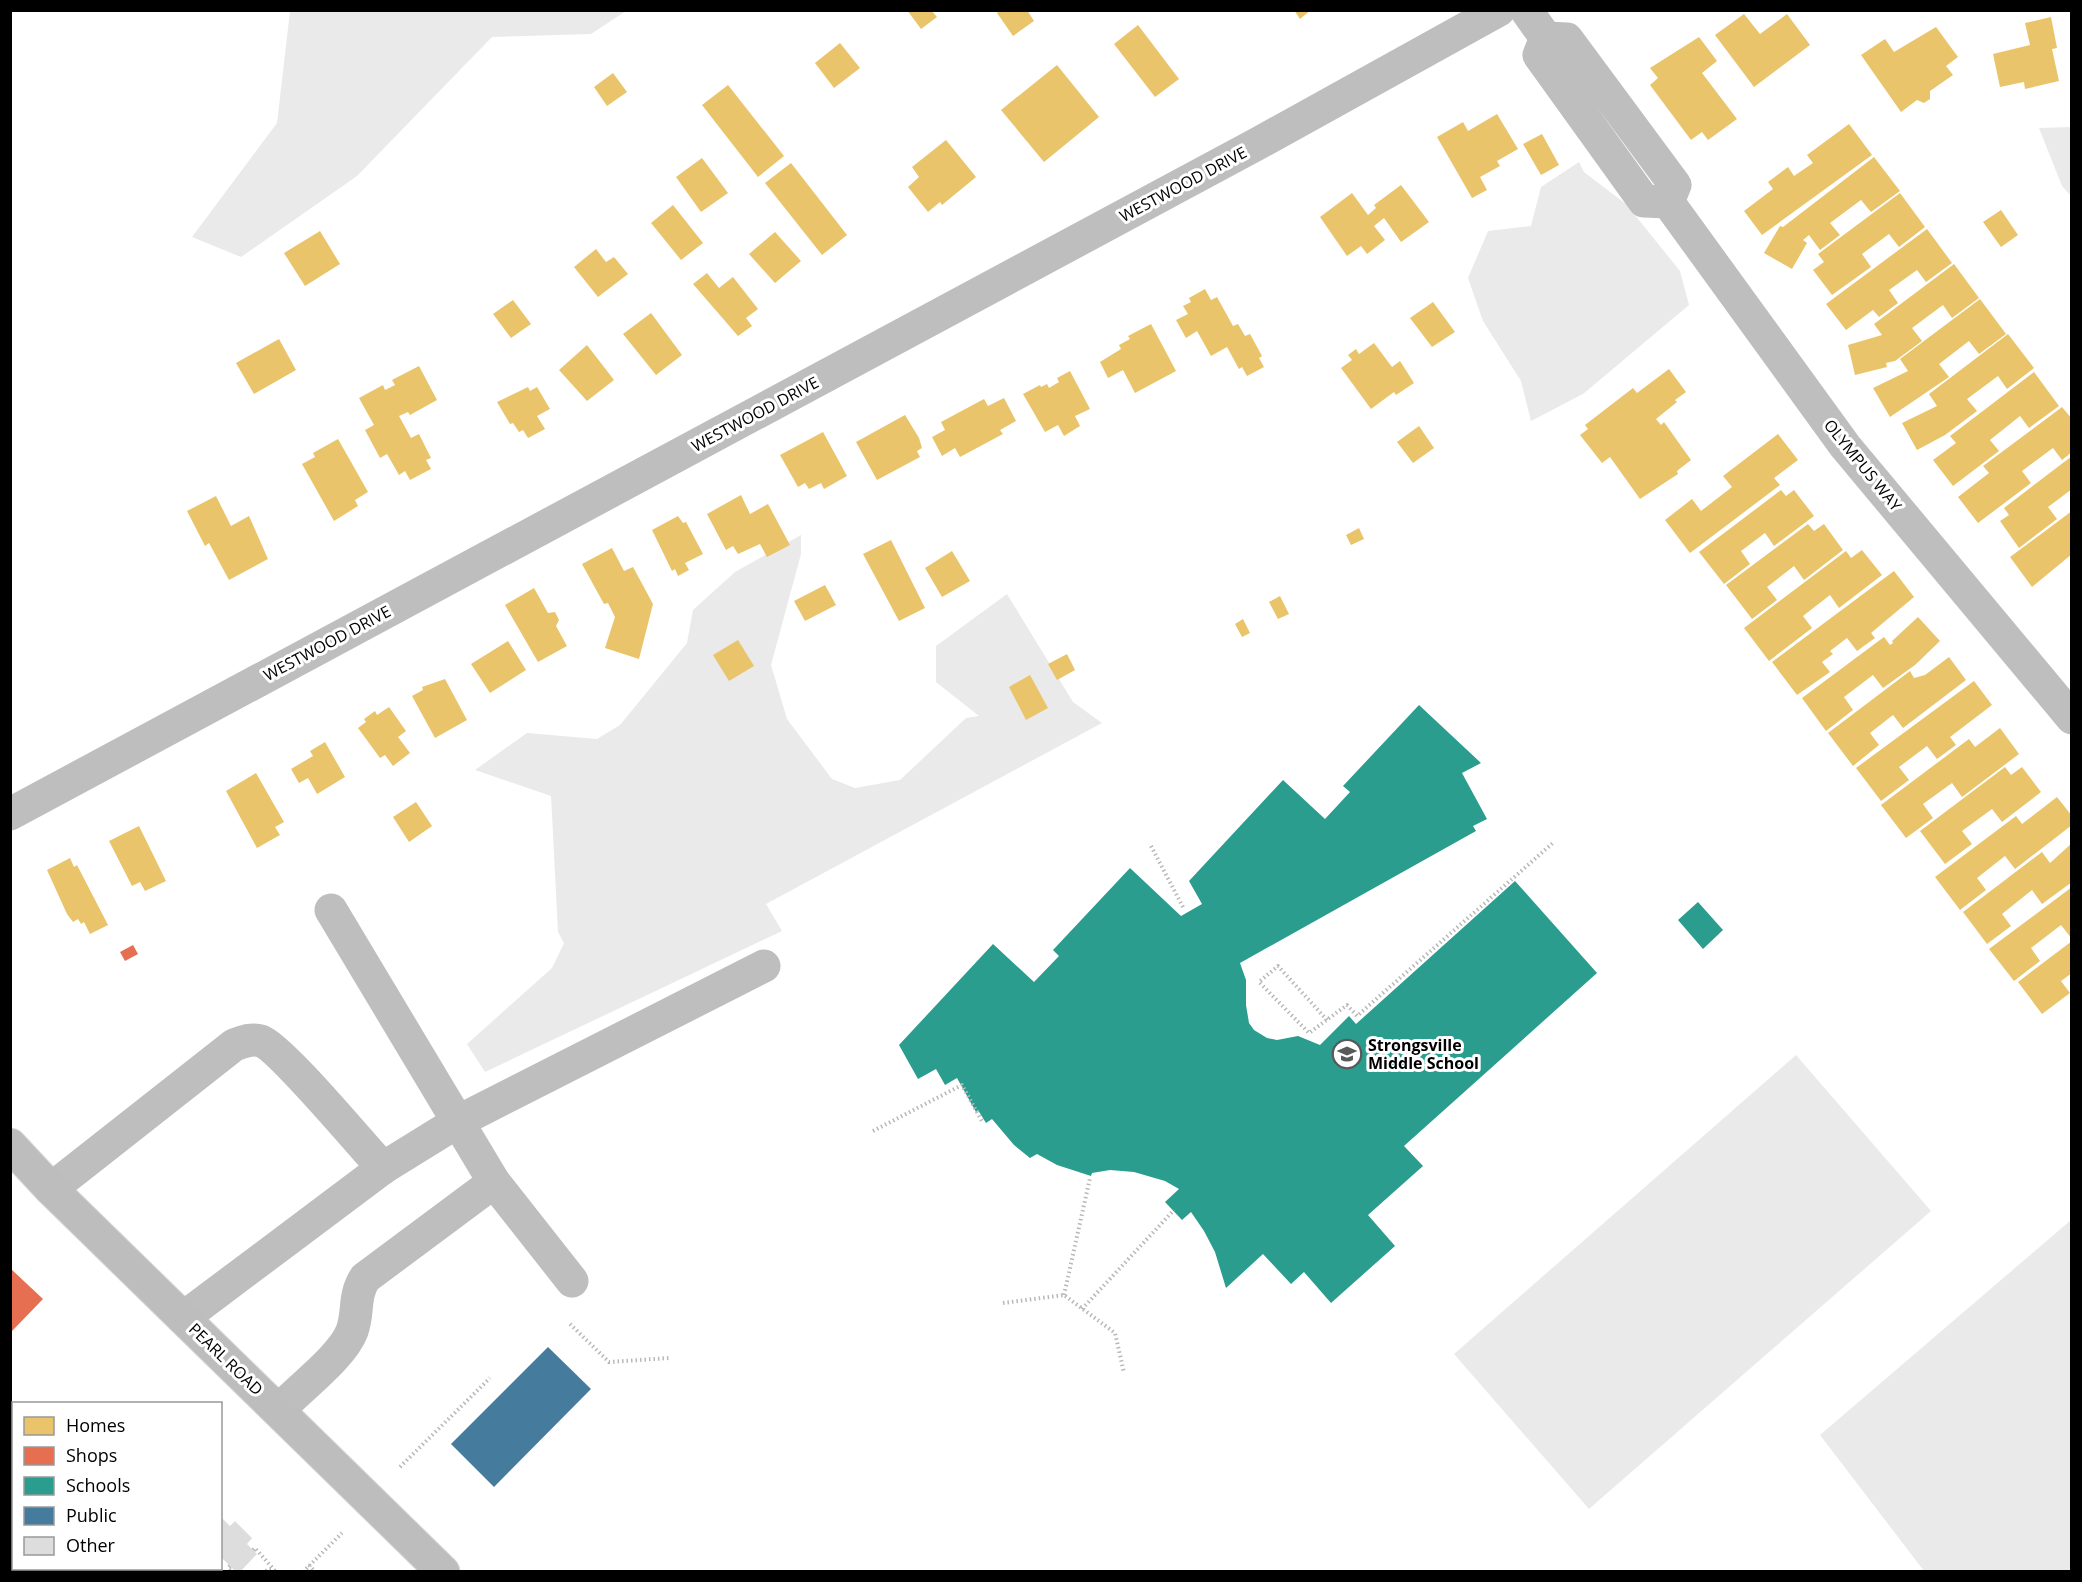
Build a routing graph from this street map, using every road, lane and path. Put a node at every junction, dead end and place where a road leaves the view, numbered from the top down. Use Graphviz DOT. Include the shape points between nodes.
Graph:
graph roads {
  1 [pos="1499,10"];
  2 [pos="1526,10"];
  3 [pos="2072,718"];
  4 [pos="10,814"];
  5 [pos="1554,842"];
  6 [pos="1151,846"];
  7 [pos="1184,909"];
  8 [pos="331,910"];
  9 [pos="764,966"];
  10 [pos="1327,1020"];
  11 [pos="459,1121"];
  12 [pos="983,1123"];
  13 [pos="873,1131"];
  14 [pos="10,1144"];
  15 [pos="383,1168"];
  16 [pos="1090,1178"];
  17 [pos="494,1182"];
  18 [pos="51,1189"];
  19 [pos="1174,1210"];
  20 [pos="572,1281"];
  21 [pos="1064,1295"];
  22 [pos="1003,1303"];
  23 [pos="1082,1309"];
  24 [pos="183,1318"];
  25 [pos="570,1324"];
  26 [pos="669,1358"];
  27 [pos="1124,1372"];
  28 [pos="490,1378"];
  29 [pos="286,1403"];
  30 [pos="400,1467"];
  31 [pos="342,1533"];
  32 [pos="253,1550"];
  33 [pos="309,1565"];
  34 [pos="230,1566"];
  35 [pos="275,1570"];
  36 [pos="232,1572"];
  37 [pos="261,1572"];
  38 [pos="303,1572"];
  39 [pos="315,1572"];
  40 [pos="443,1572"];
  1 -- 4 [label="street, WESTWOOD DRIVE"];
  2 -- 3 [label="street, OLYMPUS WAY" via="1546,38 1567,39 1675,184 1668,202 1845,446"];
  5 -- 10 [label="path" via="1357,1016 1347,1005"];
  6 -- 7 [label="path"];
  8 -- 11 [label="street"];
  9 -- 11 [label="street"];
  10 -- 10 [label="path" via="1309,1033 1259,982 1278,966"];
  11 -- 15 [label="street"];
  11 -- 17 [label="street"];
  12 -- 13 [label="path" via="962,1084"];
  14 -- 18 [label="main road, PEARL ROAD"];
  15 -- 18 [label="street" via="282,1058 262,1041 246,1040"];
  15 -- 24 [label="street"];
  16 -- 21 [label="path"];
  17 -- 20 [label="street"];
  17 -- 29 [label="street" via="365,1278 357,1292 352,1331 345,1345"];
  18 -- 24 [label="main road, PEARL ROAD"];
  19 -- 23 [label="path"];
  21 -- 22 [label="path"];
  21 -- 23 [label="path"];
  23 -- 27 [label="path" via="1114,1333"];
  24 -- 40 [label="main road, PEARL ROAD"];
  25 -- 26 [label="path" via="609,1362"];
  28 -- 30 [label="path"];
  31 -- 33 [label="path"];
  32 -- 35 [label="path"];
  33 -- 38 [label="path"];
  33 -- 39 [label="path"];
  34 -- 36 [label="path"];
  35 -- 37 [label="path"];
}
